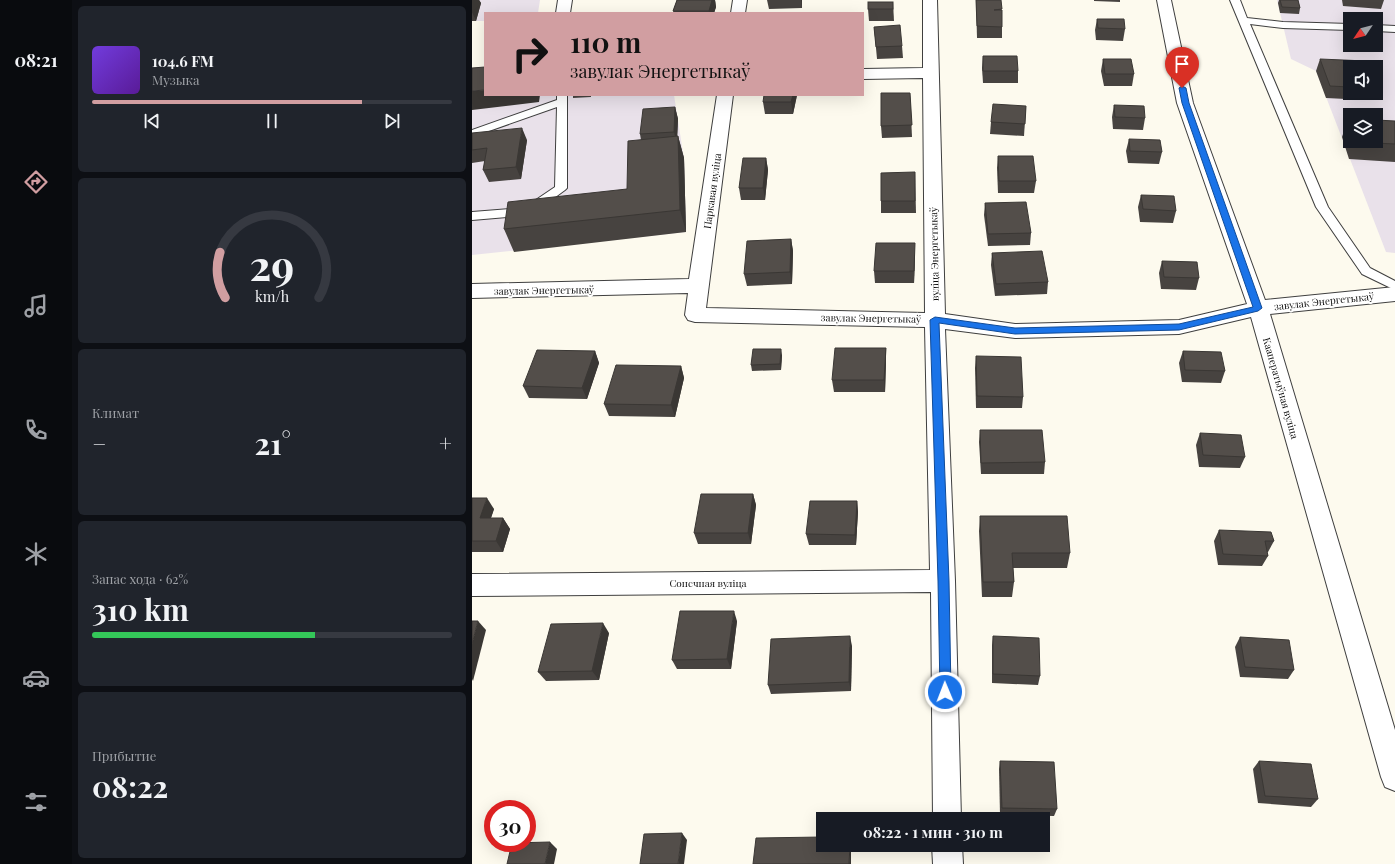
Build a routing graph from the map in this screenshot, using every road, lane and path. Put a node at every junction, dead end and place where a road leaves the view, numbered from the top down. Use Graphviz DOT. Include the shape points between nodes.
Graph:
graph roads {
  1 [pos="565,0"];
  2 [pos="740,0"];
  3 [pos="930,0"];
  4 [pos="1164,0"];
  5 [pos="1235,0"];
  6 [pos="563,12"];
  7 [pos="738,12"];
  8 [pos="1245,21"];
  9 [pos="1343,27"];
  10 [pos="1383,28"];
  11 [pos="1395,29"];
  12 [pos="932,73"];
  13 [pos="864,74"];
  14 [pos="725,96"];
  15 [pos="562,99"];
  16 [pos="472,134"];
  17 [pos="472,216"];
  18 [pos="698,286"];
  19 [pos="1395,286"];
  20 [pos="472,292"];
  21 [pos="1395,294"];
  22 [pos="1258,308"];
  23 [pos="935,320"];
  24 [pos="943,581"];
  25 [pos="472,585"];
  26 [pos="1395,777"];
  27 [pos="947,812"];
  28 [pos="947,852"];
  29 [pos="948,864"];
  1 -- 6 [label="street"];
  2 -- 7 [label="street"];
  3 -- 12 [label="street, вуліца Энергетыкаў"];
  4 -- 22 [label="street, Кааператыўная вуліца" via="1185,103"];
  5 -- 8 [label="lane"];
  8 -- 9 [label="lane"];
  8 -- 19 [label="lane" via="1322,207 1366,271"];
  10 -- 11 [label="lane"];
  12 -- 13 [label="street"];
  12 -- 23 [label="street, вуліца Энергетыкаў"];
  14 -- 18 [label="street, Паркавая вуліца"];
  15 -- 16 [label="lane"];
  15 -- 17 [label="lane" via="561,188 527,212"];
  18 -- 20 [label="street, завулак Энергетыкаў"];
  18 -- 23 [label="street, завулак Энергетыкаў" via="695,315"];
  21 -- 22 [label="street, завулак Энергетыкаў"];
  22 -- 23 [label="street, завулак Энергетыкаў" via="1179,327 1015,331"];
  22 -- 26 [label="street, Кааператыўная вуліца"];
  23 -- 24 [label="street, вуліца Энергетыкаў"];
  24 -- 25 [label="street, Сонечная вуліца"];
  24 -- 27 [label="street, вуліца Энергетыкаў"];
  28 -- 29 [label="street"];
}
